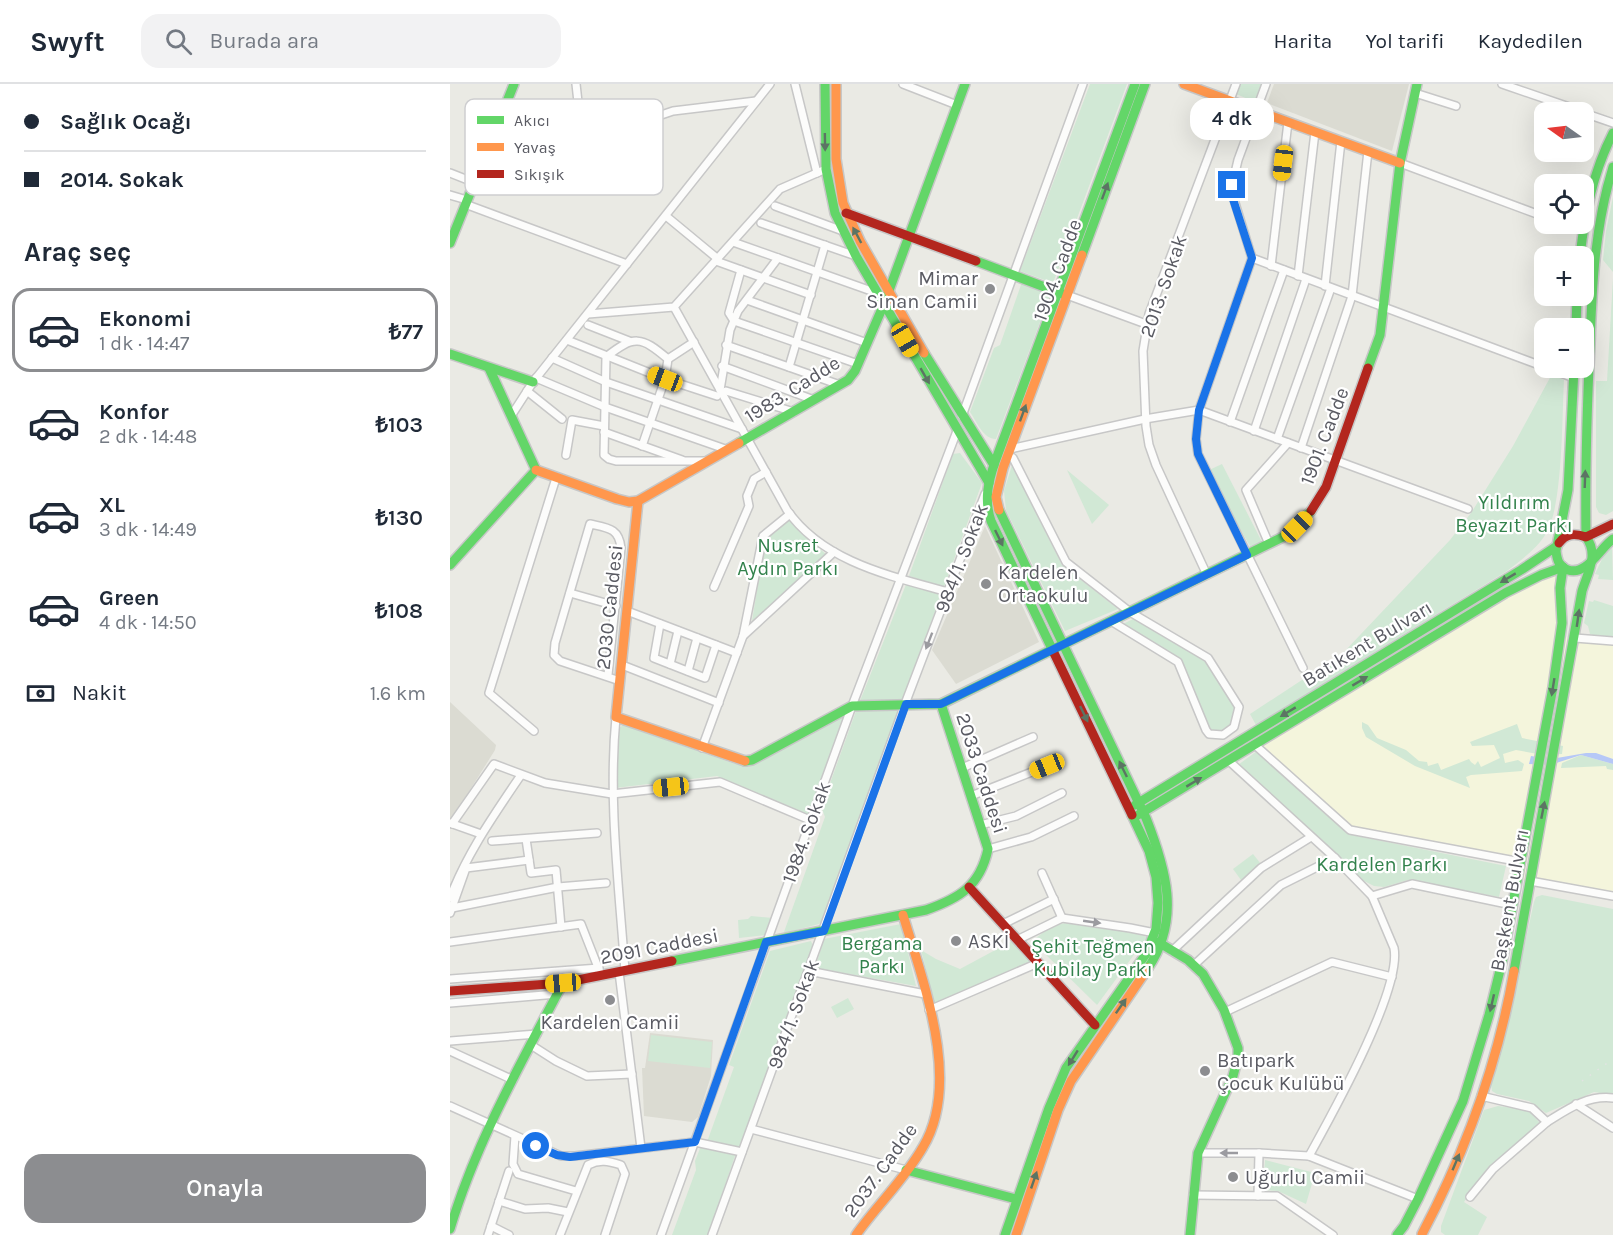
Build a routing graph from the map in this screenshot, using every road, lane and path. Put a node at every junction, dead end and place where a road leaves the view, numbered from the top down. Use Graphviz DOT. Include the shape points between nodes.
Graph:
graph roads {
  1 [pos="514,84"];
  2 [pos="576,84"];
  3 [pos="770,84"];
  4 [pos="795,84"];
  5 [pos="825,84"];
  6 [pos="836,84"];
  7 [pos="903,84"];
  8 [pos="965,84"];
  9 [pos="1083,84"];
  10 [pos="1135,84"];
  11 [pos="1145,84"];
  12 [pos="1184,84"];
  13 [pos="1236,84"];
  14 [pos="1266,84"];
  15 [pos="1502,84"];
  16 [pos="1416,88"];
  17 [pos="508,99"];
  18 [pos="578,99"];
  19 [pos="1229,100"];
  20 [pos="756,101"];
  21 [pos="1553,102"];
  22 [pos="957,105"];
  23 [pos="1456,106"];
  24 [pos="1256,110"];
  25 [pos="663,114"];
  26 [pos="1594,116"];
  27 [pos="1288,122"];
  28 [pos="1613,123"];
  29 [pos="1315,132"];
  30 [pos="1613,133"];
  31 [pos="1341,141"];
  32 [pos="1368,151"];
  33 [pos="1400,163"];
  34 [pos="1613,167"];
  35 [pos="821,171"];
  36 [pos="450,174"];
  37 [pos="465,179"];
  38 [pos="1594,184"];
  39 [pos="450,195"];
  40 [pos="468,195"];
  41 [pos="466,202"];
  42 [pos="775,206"];
  43 [pos="846,213"];
  44 [pos="1534,213"];
  45 [pos="666,216"];
  46 [pos="761,223"];
  47 [pos="843,231"];
  48 [pos="909,237"];
  49 [pos="733,242"];
  50 [pos="450,243"];
  51 [pos="825,245"];
  52 [pos="856,256"];
  53 [pos="778,258"];
  54 [pos="1252,258"];
  55 [pos="717,260"];
  56 [pos="627,264"];
  57 [pos="1271,266"];
  58 [pos="741,270"];
  59 [pos="1284,270"];
  60 [pos="818,272"];
  61 [pos="1013,275"];
  62 [pos="1298,276"];
  63 [pos="764,278"];
  64 [pos="1306,279"];
  65 [pos="1328,287"];
  66 [pos="888,292"];
  67 [pos="877,293"];
  68 [pos="1062,294"];
  69 [pos="811,295"];
  70 [pos="1352,296"];
  71 [pos="747,300"];
  72 [pos="884,304"];
  73 [pos="674,307"];
  74 [pos="1384,308"];
  75 [pos="588,314"];
  76 [pos="803,320"];
  77 [pos="734,321"];
  78 [pos="1146,324"];
  79 [pos="588,325"];
  80 [pos="567,340"];
  81 [pos="629,341"];
  82 [pos="694,342"];
  83 [pos="796,343"];
  84 [pos="867,343"];
  85 [pos="726,345"];
  86 [pos="450,354"];
  87 [pos="606,357"];
  88 [pos="552,358"];
  89 [pos="668,359"];
  90 [pos="1534,363"];
  91 [pos="858,364"];
  92 [pos="722,366"];
  93 [pos="789,367"];
  94 [pos="489,368"];
  95 [pos="1574,378"];
  96 [pos="665,379"];
  97 [pos="535,380"];
  98 [pos="606,382"];
  99 [pos="840,385"];
  100 [pos="527,391"];
  101 [pos="721,392"];
  102 [pos="814,400"];
  103 [pos="658,401"];
  104 [pos="605,407"];
  105 [pos="1199,410"];
  106 [pos="794,412"];
  107 [pos="511,416"];
  108 [pos="962,416"];
  109 [pos="562,418"];
  110 [pos="1145,419"];
  111 [pos="1230,422"];
  112 [pos="650,424"];
  113 [pos="604,429"];
  114 [pos="742,429"];
  115 [pos="957,431"];
  116 [pos="1254,431"];
  117 [pos="747,439"];
  118 [pos="1277,440"];
  119 [pos="1288,443"];
  120 [pos="642,446"];
  121 [pos="1301,448"];
  122 [pos="728,450"];
  123 [pos="1012,453"];
  124 [pos="566,455"];
  125 [pos="709,461"];
  126 [pos="1335,461"];
  127 [pos="687,462"];
  128 [pos="999,467"];
  129 [pos="536,470"];
  130 [pos="766,472"];
  131 [pos="556,478"];
  132 [pos="991,486"];
  133 [pos="638,501"];
  134 [pos="1468,509"];
  135 [pos="790,514"];
  136 [pos="1613,524"];
  137 [pos="1586,537"];
  138 [pos="1613,539"];
  139 [pos="1269,544"];
  140 [pos="1557,546"];
  141 [pos="834,552"];
  142 [pos="1247,555"];
  143 [pos="1592,561"];
  144 [pos="450,565"];
  145 [pos="1563,567"];
  146 [pos="1207,575"];
  147 [pos="900,578"];
  148 [pos="714,587"];
  149 [pos="948,592"];
  150 [pos="570,593"];
  151 [pos="616,606"];
  152 [pos="627,611"];
  153 [pos="1130,612"];
  154 [pos="1111,621"];
  155 [pos="660,624"];
  156 [pos="678,631"];
  157 [pos="743,636"];
  158 [pos="697,638"];
  159 [pos="1575,638"];
  160 [pos="1613,641"];
  161 [pos="716,645"];
  162 [pos="1062,645"];
  163 [pos="1053,649"];
  164 [pos="737,653"];
  165 [pos="621,664"];
  166 [pos="670,664"];
  167 [pos="1303,668"];
  168 [pos="688,671"];
  169 [pos="608,675"];
  170 [pos="620,681"];
  171 [pos="719,703"];
  172 [pos="906,704"];
  173 [pos="941,704"];
  174 [pos="852,706"];
  175 [pos="616,717"];
  176 [pos="534,731"];
  177 [pos="1033,737"];
  178 [pos="1255,745"];
  179 [pos="702,748"];
  180 [pos="1223,751"];
  181 [pos="1229,761"];
  182 [pos="1047,766"];
  183 [pos="962,768"];
  184 [pos="521,775"];
  185 [pos="1062,793"];
  186 [pos="612,794"];
  187 [pos="971,796"];
  188 [pos="1139,802"];
  189 [pos="1130,807"];
  190 [pos="1144,813"];
  191 [pos="1074,816"];
  192 [pos="1135,818"];
  193 [pos="810,820"];
  194 [pos="451,824"];
  195 [pos="980,825"];
  196 [pos="597,833"];
  197 [pos="481,834"];
  198 [pos="1311,837"];
  199 [pos="526,839"];
  200 [pos="492,842"];
  201 [pos="988,849"];
  202 [pos="1335,858"];
  203 [pos="529,860"];
  204 [pos="1521,862"];
  205 [pos="1042,873"];
  206 [pos="1530,881"];
  207 [pos="606,883"];
  208 [pos="558,887"];
  209 [pos="969,887"];
  210 [pos="1372,896"];
  211 [pos="1613,896"];
  212 [pos="450,898"];
  213 [pos="1054,899"];
  214 [pos="1512,905"];
  215 [pos="451,911"];
  216 [pos="903,915"];
  217 [pos="1062,918"];
  218 [pos="1003,924"];
  219 [pos="561,927"];
  220 [pos="824,931"];
  221 [pos="1157,939"];
  222 [pos="1017,940"];
  223 [pos="450,942"];
  224 [pos="766,942"];
  225 [pos="1172,951"];
  226 [pos="1038,963"];
  227 [pos="1194,965"];
  228 [pos="600,971"];
  229 [pos="622,971"];
  230 [pos="809,971"];
  231 [pos="1392,977"];
  232 [pos="450,979"];
  233 [pos="563,983"];
  234 [pos="450,991"];
  235 [pos="557,994"];
  236 [pos="925,994"];
  237 [pos="450,1003"];
  238 [pos="929,1010"];
  239 [pos="1225,1012"];
  240 [pos="1095,1025"];
  241 [pos="537,1034"];
  242 [pos="450,1041"];
  243 [pos="531,1045"];
  244 [pos="450,1051"];
  245 [pos="632,1074"];
  246 [pos="513,1080"];
  247 [pos="1481,1096"];
  248 [pos="1613,1098"];
  249 [pos="1576,1104"];
  250 [pos="450,1106"];
  251 [pos="1547,1122"];
  252 [pos="490,1125"];
  253 [pos="1613,1128"];
  254 [pos="751,1129"];
  255 [pos="515,1136"];
  256 [pos="695,1142"];
  257 [pos="641,1148"];
  258 [pos="742,1152"];
  259 [pos="1259,1152"];
  260 [pos="1198,1153"];
  261 [pos="1309,1156"];
  262 [pos="906,1170"];
  263 [pos="509,1171"];
  264 [pos="1424,1186"];
  265 [pos="576,1191"];
  266 [pos="1194,1195"];
  267 [pos="1258,1196"];
  268 [pos="1442,1196"];
  269 [pos="1470,1197"];
  270 [pos="1016,1198"];
  271 [pos="1418,1199"];
  272 [pos="500,1201"];
  273 [pos="568,1212"];
  274 [pos="491,1226"];
  275 [pos="1404,1226"];
  276 [pos="450,1229"];
  277 [pos="1423,1234"];
  278 [pos="488,1235"];
  279 [pos="509,1235"];
  280 [pos="560,1235"];
  281 [pos="605,1235"];
  282 [pos="661,1235"];
  283 [pos="712,1235"];
  284 [pos="855,1235"];
  285 [pos="1005,1235"];
  286 [pos="1016,1235"];
  287 [pos="1190,1235"];
  288 [pos="1333,1235"];
  289 [pos="1397,1235"];
  1 -- 17 [label="main road"];
  2 -- 18 [label="street"];
  3 -- 20 [label="street"];
  4 -- 35 [label="street"];
  5 -- 35 [label="main road, one-way"];
  6 -- 43 [label="main road" via="837,160"];
  7 -- 22 [label="street"];
  8 -- 22 [label="main road, 1983. Cadde"];
  9 -- 61 [label="street"];
  10 -- 68 [label="main road, 1904. Cadde"];
  68 -- 11 [label="main road, 1904. Cadde, one-way"];
  12 -- 19 [label="main road"];
  13 -- 19 [label="street, 2013. Sokak"];
  14 -- 24 [label="street"];
  15 -- 21 [label="street"];
  16 -- 23 [label="street"];
  16 -- 33 [label="main road, 1901. Cadde"];
  19 -- 24 [label="main road"];
  19 -- 78 [label="street, 2013. Sokak"];
  20 -- 25 [label="street"];
  20 -- 45 [label="street"];
  22 -- 48 [label="main road, 1983. Cadde"];
  24 -- 27 [label="main road"];
  24 -- 54 [label="street" via="1231,190"];
  26 -- 28 [label="street"];
  27 -- 29 [label="main road"];
  27 -- 57 [label="street"];
  29 -- 31 [label="main road"];
  29 -- 62 [label="street"];
  30 -- 38 [label="main road"];
  31 -- 32 [label="main road"];
  31 -- 65 [label="street"];
  32 -- 33 [label="main road"];
  32 -- 70 [label="street"];
  33 -- 44 [label="street"];
  33 -- 74 [label="main road, 1901. Cadde"];
  137 -- 34 [label="main road, one-way" via="1593,279 1601,213"];
  35 -- 47 [label="main road"];
  35 -- 49 [label="street" via="782,188"];
  36 -- 37 [label="street"];
  39 -- 41 [label="street"];
  40 -- 41 [label="main road"];
  41 -- 50 [label="main road"];
  41 -- 56 [label="street"];
  42 -- 47 [label="street"];
  43 -- 48 [label="main road"];
  66 -- 43 [label="main road, one-way"];
  45 -- 55 [label="street"];
  45 -- 56 [label="street"];
  46 -- 51 [label="street"];
  47 -- 52 [label="main road"];
  48 -- 61 [label="main road"];
  48 -- 66 [label="main road, 1983. Cadde"];
  49 -- 53 [label="street"];
  49 -- 55 [label="street"];
  51 -- 52 [label="street"];
  51 -- 60 [label="street"];
  52 -- 67 [label="main road"];
  53 -- 60 [label="street"];
  53 -- 63 [label="street"];
  54 -- 57 [label="street"];
  54 -- 105 [label="street"];
  55 -- 58 [label="street"];
  55 -- 73 [label="street"];
  56 -- 75 [label="street"];
  57 -- 59 [label="street"];
  58 -- 63 [label="street"];
  58 -- 77 [label="street" via="729,313"];
  59 -- 62 [label="street"];
  59 -- 111 [label="street"];
  60 -- 67 [label="street"];
  60 -- 69 [label="street"];
  61 -- 68 [label="main road"];
  61 -- 108 [label="street"];
  62 -- 64 [label="street"];
  63 -- 69 [label="street"];
  63 -- 71 [label="street"];
  64 -- 65 [label="street"];
  64 -- 116 [label="street"];
  65 -- 70 [label="street"];
  65 -- 118 [label="street"];
  66 -- 72 [label="main road, 1983. Cadde"];
  66 -- 108 [label="main road"];
  67 -- 72 [label="main road"];
  68 -- 78 [label="street"];
  123 -- 68 [label="main road, 1904. Cadde, one-way"];
  68 -- 128 [label="main road, 1904. Cadde"];
  69 -- 76 [label="street"];
  70 -- 74 [label="street"];
  70 -- 121 [label="street"];
  71 -- 76 [label="street"];
  71 -- 77 [label="street"];
  72 -- 84 [label="main road, 1983. Cadde"];
  72 -- 115 [label="main road, one-way"];
  73 -- 75 [label="street"];
  73 -- 82 [label="street"];
  74 -- 90 [label="street"];
  74 -- 126 [label="main road, 1901. Cadde" via="1378,343"];
  75 -- 80 [label="street"];
  76 -- 83 [label="street"];
  76 -- 84 [label="street"];
  77 -- 83 [label="street"];
  77 -- 85 [label="street"];
  78 -- 110 [label="street, 2013. Sokak"];
  79 -- 81 [label="street"];
  80 -- 87 [label="street"];
  80 -- 88 [label="street"];
  81 -- 87 [label="street"];
  81 -- 89 [label="street" via="646,344"];
  82 -- 89 [label="street"];
  82 -- 101 [label="street"];
  83 -- 91 [label="street"];
  83 -- 93 [label="street"];
  84 -- 91 [label="main road, 1983. Cadde"];
  85 -- 92 [label="street"];
  85 -- 93 [label="street"];
  86 -- 94 [label="main road"];
  87 -- 96 [label="street"];
  87 -- 98 [label="street"];
  88 -- 97 [label="street"];
  88 -- 98 [label="street"];
  89 -- 96 [label="street"];
  91 -- 99 [label="main road, 1983. Cadde" via="852,376"];
  92 -- 101 [label="street"];
  92 -- 102 [label="street"];
  93 -- 99 [label="street"];
  94 -- 97 [label="main road"];
  94 -- 107 [label="main road"];
  95 -- 140 [label="main road" via="1568,490"];
  96 -- 101 [label="street"];
  96 -- 103 [label="street"];
  97 -- 100 [label="street"];
  97 -- 104 [label="street"];
  98 -- 103 [label="street"];
  98 -- 104 [label="street"];
  99 -- 102 [label="main road, 1983. Cadde"];
  100 -- 107 [label="street"];
  100 -- 109 [label="street"];
  101 -- 106 [label="street"];
  101 -- 114 [label="street"];
  102 -- 106 [label="main road, 1983. Cadde"];
  103 -- 112 [label="street"];
  103 -- 114 [label="street"];
  104 -- 112 [label="street"];
  104 -- 113 [label="street"];
  105 -- 110 [label="street"];
  105 -- 111 [label="street"];
  105 -- 142 [label="street" via="1198,454"];
  106 -- 117 [label="main road, 1983. Cadde"];
  107 -- 129 [label="main road"];
  108 -- 128 [label="main road"];
  110 -- 123 [label="street"];
  110 -- 146 [label="street, 2013. Sokak" via="1156,465"];
  111 -- 116 [label="street"];
  112 -- 120 [label="street"];
  112 -- 122 [label="street"];
  113 -- 120 [label="street"];
  113 -- 124 [label="street" via="572,420"];
  113 -- 127 [label="street" via="603,453 609,459"];
  114 -- 117 [label="street"];
  115 -- 132 [label="main road"];
  115 -- 147 [label="street, 1984. Sokak"];
  116 -- 118 [label="street"];
  117 -- 122 [label="main road, 1983. Cadde"];
  117 -- 130 [label="street"];
  118 -- 119 [label="street"];
  119 -- 121 [label="street"];
  119 -- 139 [label="street" via="1246,490"];
  120 -- 127 [label="street"];
  121 -- 126 [label="street"];
  122 -- 125 [label="main road, 1983. Cadde"];
  123 -- 128 [label="main road, 1904. Cadde"];
  123 -- 153 [label="street" via="1064,560"];
  125 -- 127 [label="street"];
  125 -- 133 [label="main road, 1983. Cadde"];
  126 -- 134 [label="street"];
  126 -- 139 [label="main road, 1901. Cadde" via="1326,487 1307,517 1287,535"];
  128 -- 132 [label="main road"];
  129 -- 131 [label="main road"];
  129 -- 144 [label="main road"];
  130 -- 135 [label="street"];
  130 -- 148 [label="street" via="754,479 747,496 749,506"];
  131 -- 133 [label="main road" via="623,501"];
  131 -- 176 [label="street" via="489,693"];
  132 -- 149 [label="street, 984/1. Sokak"];
  132 -- 162 [label="main road" via="1000,515"];
  132 -- 163 [label="main road, one-way" via="986,501 988,516"];
  133 -- 152 [label="main road, 2030 Caddesi"];
  135 -- 141 [label="street"];
  135 -- 157 [label="street" via="763,536"];
  136 -- 137 [label="main road, Batıkent Bulvarı"];
  137 -- 140 [label="main road, Batıkent Bulvarı" via="1569,534"];
  137 -- 143 [label="main road" via="1594,550"];
  138 -- 143 [label="main road"];
  139 -- 142 [label="main road, 1901. Cadde"];
  140 -- 145 [label="main road" via="1557,557"];
  140 -- 180 [label="main road, Batıkent Bulvarı, one-way"];
  141 -- 147 [label="street"];
  141 -- 157 [label="street"];
  142 -- 146 [label="main road, 1901. Cadde"];
  142 -- 167 [label="street"];
  143 -- 145 [label="main road, Batıkent Bulvarı" via="1579,571"];
  159 -- 143 [label="main road, Başkent Bulvarı, one-way" via="1582,591"];
  178 -- 145 [label="main road, Batıkent Bulvarı, one-way" via="1505,593"];
  145 -- 204 [label="main road, Başkent Bulvarı, one-way" via="1562,623"];
  146 -- 153 [label="main road, 1901. Cadde"];
  147 -- 149 [label="street"];
  147 -- 174 [label="street, 1984. Sokak"];
  149 -- 172 [label="street, 984/1. Sokak, one-way"];
  150 -- 151 [label="street"];
  150 -- 151 [label="street" via="590,524 609,529 620,538 621,548"];
  150 -- 169 [label="street" via="554,655 560,661"];
  151 -- 169 [label="street"];
  152 -- 155 [label="street"];
  152 -- 165 [label="main road, 2030 Caddesi"];
  153 -- 154 [label="main road, 1901. Cadde"];
  153 -- 154 [label="street" via="1208,658 1238,704 1237,722 1227,734 1207,733 1178,662"];
  154 -- 162 [label="main road, 1901. Cadde"];
  155 -- 156 [label="street"];
  155 -- 166 [label="street" via="654,658"];
  156 -- 158 [label="street"];
  156 -- 166 [label="street"];
  157 -- 164 [label="street"];
  158 -- 161 [label="street"];
  158 -- 168 [label="street"];
  159 -- 160 [label="street"];
  206 -- 159 [label="main road, Başkent Bulvarı, one-way"];
  161 -- 164 [label="street"];
  161 -- 168 [label="street" via="705,678"];
  162 -- 163 [label="main road, 1901. Cadde"];
  188 -- 162 [label="main road, one-way"];
  163 -- 173 [label="main road, 1901. Cadde"];
  163 -- 189 [label="main road, one-way"];
  164 -- 171 [label="street"];
  165 -- 170 [label="main road, 2030 Caddesi"];
  165 -- 171 [label="street"];
  166 -- 168 [label="street"];
  169 -- 170 [label="street"];
  170 -- 175 [label="main road, 2030 Caddesi"];
  171 -- 179 [label="street"];
  172 -- 173 [label="main road, 1901. Cadde"];
  172 -- 174 [label="main road, 1901. Cadde"];
  172 -- 220 [label="street, 984/1. Sokak"];
  173 -- 183 [label="main road, 2033 Caddesi"];
  174 -- 179 [label="main road" via="752,760 743,761"];
  174 -- 193 [label="street, 1984. Sokak"];
  175 -- 179 [label="main road"];
  175 -- 186 [label="street"];
  177 -- 183 [label="street"];
  178 -- 181 [label="main road, Batıkent Bulvarı"];
  178 -- 204 [label="street" via="1350,830"];
  180 -- 181 [label="main road"];
  180 -- 188 [label="main road, Batıkent Bulvarı"];
  190 -- 181 [label="main road, Batıkent Bulvarı, one-way"];
  181 -- 198 [label="street"];
  182 -- 187 [label="street"];
  183 -- 187 [label="main road, 2033 Caddesi"];
  184 -- 186 [label="street"];
  184 -- 194 [label="street" via="496,764 491,766"];
  184 -- 197 [label="street"];
  185 -- 195 [label="street" via="1016,816"];
  186 -- 193 [label="street" via="720,782"];
  186 -- 229 [label="street"];
  187 -- 195 [label="main road, 2033 Caddesi"];
  188 -- 189 [label="main road, Batıkent Bulvarı"];
  188 -- 190 [label="main road"];
  189 -- 192 [label="main road"];
  190 -- 192 [label="main road, Batıkent Bulvarı"];
  190 -- 221 [label="main road" via="1159,851 1167,888 1168,916"];
  191 -- 201 [label="street" via="1031,837"];
  192 -- 221 [label="main road" via="1158,884"];
  193 -- 224 [label="street, 1984. Sokak"];
  194 -- 197 [label="street"];
  195 -- 201 [label="main road, 2033 Caddesi"];
  196 -- 199 [label="street"];
  197 -- 212 [label="street"];
  198 -- 202 [label="street"];
  198 -- 225 [label="street" via="1261,868"];
  199 -- 200 [label="street"];
  199 -- 203 [label="street"];
  201 -- 209 [label="main road, 2033 Caddesi" via="981,875"];
  202 -- 210 [label="street"];
  202 -- 227 [label="street" via="1281,885"];
  203 -- 208 [label="street" via="531,873 556,870"];
  203 -- 215 [label="street" via="466,868"];
  204 -- 214 [label="main road, Başkent Bulvarı"];
  205 -- 213 [label="street"];
  206 -- 211 [label="street"];
  206 -- 247 [label="main road, Başkent Bulvarı" via="1509,1000"];
  207 -- 208 [label="street"];
  208 -- 215 [label="street"];
  208 -- 219 [label="street"];
  209 -- 216 [label="main road, 2033 Caddesi" via="936,907"];
  209 -- 218 [label="main road"];
  210 -- 214 [label="street" via="1412,884"];
  210 -- 231 [label="street" via="1394,948"];
  213 -- 217 [label="street"];
  213 -- 218 [label="street"];
  214 -- 264 [label="main road, Başkent Bulvarı, one-way" via="1489,1015 1467,1091"];
  216 -- 220 [label="main road, 2033 Caddesi"];
  216 -- 236 [label="main road, 2037. Cadde"];
  217 -- 221 [label="street, one-way" via="1130,928"];
  217 -- 222 [label="street"];
  218 -- 222 [label="main road"];
  219 -- 223 [label="street"];
  219 -- 228 [label="street" via="581,924"];
  220 -- 224 [label="main road, 2033 Caddesi"];
  220 -- 230 [label="street, 984/1. Sokak"];
  221 -- 225 [label="main road"];
  221 -- 240 [label="main road"];
  286 -- 221 [label="main road, one-way" via="1071,1081"];
  222 -- 226 [label="main road"];
  224 -- 229 [label="main road, 2091 Caddesi"];
  224 -- 256 [label="street, 1984. Sokak"];
  225 -- 227 [label="main road"];
  226 -- 238 [label="street"];
  226 -- 240 [label="main road"];
  227 -- 239 [label="main road"];
  228 -- 229 [label="main road, 2091 Caddesi"];
  228 -- 232 [label="street"];
  228 -- 233 [label="main road, 2091 Caddesi"];
  229 -- 245 [label="street"];
  230 -- 236 [label="street"];
  230 -- 254 [label="street, 984/1. Sokak"];
  231 -- 239 [label="street" via="1332,962"];
  231 -- 261 [label="street" via="1378,1018"];
  233 -- 234 [label="main road, 2091 Caddesi"];
  233 -- 235 [label="main road"];
  235 -- 237 [label="street"];
  235 -- 241 [label="main road"];
  236 -- 238 [label="main road, 2037. Cadde"];
  238 -- 262 [label="main road, 2037. Cadde" via="940,1074 939,1100 929,1137"];
  239 -- 260 [label="main road" via="1238,1042 1239,1057"];
  240 -- 270 [label="main road, one-way" via="1060,1081"];
  241 -- 242 [label="street"];
  241 -- 243 [label="main road"];
  243 -- 245 [label="street" via="587,1076"];
  243 -- 246 [label="main road"];
  244 -- 246 [label="street"];
  245 -- 257 [label="street"];
  246 -- 252 [label="main road"];
  247 -- 251 [label="street" via="1532,1108"];
  268 -- 247 [label="main road, Başkent Bulvarı, one-way"];
  248 -- 249 [label="street" via="1594,1098"];
  249 -- 251 [label="street"];
  249 -- 253 [label="street"];
  250 -- 252 [label="street"];
  251 -- 269 [label="street" via="1492,1169"];
  252 -- 255 [label="street"];
  252 -- 276 [label="main road"];
  254 -- 258 [label="street, 984/1. Sokak"];
  254 -- 262 [label="street"];
  255 -- 257 [label="street" via="566,1157"];
  255 -- 265 [label="street" via="513,1164 518,1174"];
  256 -- 257 [label="street"];
  256 -- 258 [label="street"];
  256 -- 282 [label="street, 1984. Sokak"];
  258 -- 283 [label="street, 984/1. Sokak"];
  259 -- 260 [label="street, one-way"];
  259 -- 261 [label="street"];
  259 -- 267 [label="street"];
  260 -- 266 [label="main road"];
  261 -- 271 [label="street"];
  262 -- 270 [label="main road"];
  262 -- 284 [label="main road, 2037. Cadde"];
  263 -- 272 [label="street"];
  264 -- 268 [label="main road" via="1428,1198"];
  264 -- 271 [label="main road, Başkent Bulvarı"];
  265 -- 273 [label="street"];
  265 -- 281 [label="street" via="588,1165 594,1162 606,1160 624,1169"];
  266 -- 267 [label="street"];
  266 -- 287 [label="main road"];
  267 -- 288 [label="street" via="1279,1197"];
  268 -- 277 [label="main road, Başkent Bulvarı"];
  270 -- 285 [label="main road"];
  271 -- 275 [label="main road, Başkent Bulvarı"];
  272 -- 273 [label="street" via="525,1209"];
  272 -- 274 [label="street"];
  273 -- 280 [label="street"];
  274 -- 278 [label="street"];
  274 -- 279 [label="street"];
  275 -- 277 [label="main road" via="1416,1226"];
  275 -- 289 [label="main road, Başkent Bulvarı"];
}
